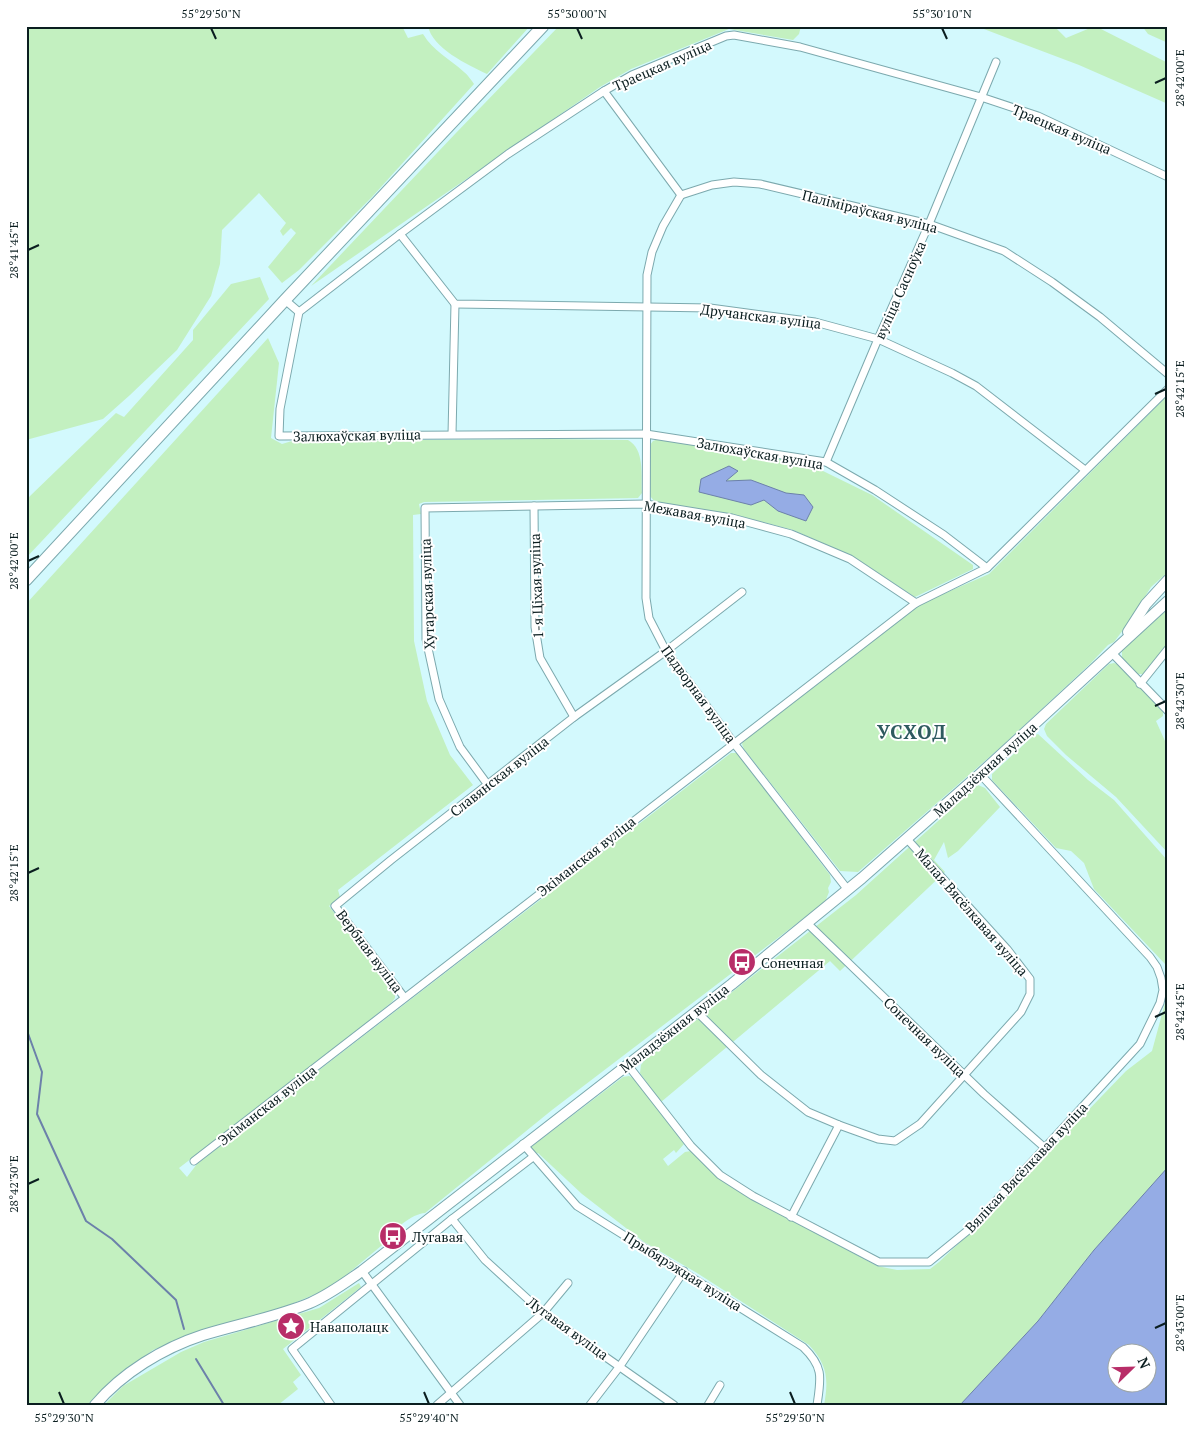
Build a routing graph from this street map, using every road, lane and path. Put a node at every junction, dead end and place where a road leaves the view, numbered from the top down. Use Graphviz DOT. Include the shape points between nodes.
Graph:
graph roads {
  1 [pos="544,26"];
  2 [pos="996,62"];
  3 [pos="604,91"];
  4 [pos="981,97"];
  5 [pos="1168,177"];
  6 [pos="681,195"];
  7 [pos="929,224"];
  8 [pos="400,234"];
  9 [pos="285,300"];
  10 [pos="455,304"];
  11 [pos="647,307"];
  12 [pos="299,312"];
  13 [pos="878,339"];
  14 [pos="1168,374"];
  15 [pos="1168,389"];
  16 [pos="452,434"];
  17 [pos="646,434"];
  18 [pos="826,462"];
  19 [pos="1085,470"];
  20 [pos="646,504"];
  21 [pos="534,506"];
  22 [pos="425,508"];
  23 [pos="988,568"];
  24 [pos="26,580"];
  25 [pos="1168,580"];
  26 [pos="742,592"];
  27 [pos="1168,601"];
  28 [pos="916,602"];
  29 [pos="1168,649"];
  30 [pos="666,651"];
  31 [pos="1112,652"];
  32 [pos="1140,684"];
  33 [pos="1168,711"];
  34 [pos="574,717"];
  35 [pos="733,742"];
  36 [pos="980,774"];
  37 [pos="488,785"];
  38 [pos="908,839"];
  39 [pos="848,890"];
  40 [pos="335,906"];
  41 [pos="807,923"];
  42 [pos="404,997"];
  43 [pos="696,1011"];
  44 [pos="627,1064"];
  45 [pos="965,1075"];
  46 [pos="839,1125"];
  47 [pos="523,1144"];
  48 [pos="1045,1148"];
  49 [pos="533,1157"];
  50 [pos="194,1161"];
  51 [pos="791,1217"];
  52 [pos="452,1219"];
  53 [pos="362,1271"];
  54 [pos="684,1271"];
  55 [pos="371,1283"];
  56 [pos="568,1283"];
  57 [pos="543,1313"];
  58 [pos="620,1366"];
  59 [pos="720,1385"];
  60 [pos="452,1394"];
  61 [pos="95,1405"];
  62 [pos="331,1405"];
  63 [pos="437,1405"];
  64 [pos="460,1405"];
  65 [pos="590,1405"];
  66 [pos="674,1405"];
  67 [pos="708,1405"];
  68 [pos="817,1405"];
  1 -- 9 [label="main road"];
  2 -- 4 [label="street, вуліца Сасноўка"];
  3 -- 4 [label="street, Траецкая вуліца" via="632,75 734,35 800,47"];
  3 -- 6 [label="street"];
  3 -- 8 [label="street, Траецкая вуліца" via="508,154"];
  4 -- 5 [label="street, Траецкая вуліца" via="1038,116"];
  4 -- 7 [label="street, вуліца Сасноўка"];
  6 -- 7 [label="street, Паліміраўская вуліца" via="712,185 734,182 760,184"];
  6 -- 11 [label="street" via="652,252 647,275"];
  7 -- 13 [label="street, вуліца Сасноўка"];
  7 -- 14 [label="street, Паліміраўская вуліца" via="1004,251 1100,317"];
  8 -- 10 [label="street"];
  8 -- 12 [label="street, Траецкая вуліца"];
  9 -- 12 [label="street"];
  9 -- 24 [label="main road"];
  10 -- 11 [label="street, Дручанская вуліца"];
  10 -- 16 [label="street"];
  11 -- 13 [label="street, Дручанская вуліца" via="710,308 815,322"];
  11 -- 17 [label="street"];
  12 -- 16 [label="street, Залюхаўская вуліца" via="280,409 280,436"];
  13 -- 18 [label="street, вуліца Сасноўка"];
  13 -- 19 [label="street, Дручанская вуліца" via="976,386"];
  15 -- 19 [label="street"];
  16 -- 17 [label="street, Залюхаўская вуліца"];
  17 -- 18 [label="street, Залюхаўская вуліца"];
  17 -- 20 [label="street, Падворная вуліца"];
  18 -- 23 [label="street, Залюхаўская вуліца" via="875,490"];
  19 -- 23 [label="street"];
  20 -- 21 [label="street, Межавая вуліца"];
  20 -- 28 [label="street, Межавая вуліца" via="732,518 791,534 850,559"];
  20 -- 30 [label="street, Падворная вуліца" via="646,598 649,618"];
  21 -- 22 [label="street, Межавая вуліца"];
  21 -- 34 [label="street, 1-я Ціхая вуліца" via="535,627 540,658"];
  22 -- 37 [label="street, Хутарская вуліца" via="426,639 439,699 460,747"];
  23 -- 28 [label="street, Экіманская вуліца"];
  25 -- 31 [label="main road, Маладзёжная вуліца" via="1146,604 1123,641"];
  26 -- 30 [label="street, Славянская вуліца"];
  27 -- 31 [label="main road, Маладзёжная вуліца"];
  28 -- 35 [label="street, Экіманская вуліца"];
  29 -- 32 [label="street"];
  30 -- 34 [label="street, Славянская вуліца"];
  30 -- 35 [label="street, Падворная вуліца"];
  31 -- 32 [label="street"];
  31 -- 36 [label="main road, Маладзёжная вуліца"];
  32 -- 33 [label="street"];
  34 -- 37 [label="street, Славянская вуліца"];
  35 -- 39 [label="street, Падворная вуліца"];
  35 -- 42 [label="street, Экіманская вуліца"];
  36 -- 38 [label="main road, Маладзёжная вуліца"];
  36 -- 48 [label="street, Вялікая Вясёлкавая вуліца" via="1150,956 1161,978 1160,1003 1140,1044"];
  37 -- 40 [label="street, Славянская вуліца"];
  38 -- 39 [label="main road, Маладзёжная вуліца"];
  38 -- 45 [label="street, Малая Вясёлкавая вуліца" via="1030,979 1030,994 1021,1012"];
  39 -- 41 [label="main road, Маладзёжная вуліца"];
  40 -- 42 [label="street, Вербная вуліца"];
  41 -- 43 [label="main road, Маладзёжная вуліца"];
  41 -- 45 [label="street, Сонечная вуліца"];
  42 -- 50 [label="street, Экіманская вуліца"];
  43 -- 44 [label="main road, Маладзёжная вуліца"];
  43 -- 46 [label="street, Малая Вясёлкавая вуліца" via="761,1075 808,1112"];
  44 -- 47 [label="main road, Маладзёжная вуліца"];
  44 -- 51 [label="street, Вялікая Вясёлкавая вуліца" via="691,1146 720,1174"];
  45 -- 46 [label="street, Малая Вясёлкавая вуліца" via="920,1124 895,1141 878,1139"];
  45 -- 48 [label="street, Сонечная вуліца"];
  46 -- 51 [label="street"];
  47 -- 49 [label="street, Прыбярэжная вуліца"];
  47 -- 53 [label="main road, Маладзёжная вуліца"];
  48 -- 51 [label="street, Вялікая Вясёлкавая вуліца" via="972,1227 929,1262 879,1262"];
  49 -- 52 [label="street"];
  49 -- 54 [label="street, Прыбярэжная вуліца" via="577,1206"];
  52 -- 55 [label="street"];
  52 -- 57 [label="street, Лугавая вуліца" via="484,1260"];
  53 -- 55 [label="street"];
  53 -- 61 [label="main road, Маладзёжная вуліца" via="311,1302 185,1342 157,1356 119,1382"];
  54 -- 58 [label="street"];
  54 -- 68 [label="street, Прыбярэжная вуліца" via="804,1347 814,1357 821,1378"];
  55 -- 60 [label="street"];
  55 -- 62 [label="street" via="292,1349"];
  56 -- 57 [label="street"];
  57 -- 58 [label="street, Лугавая вуліца"];
  57 -- 60 [label="street"];
  58 -- 65 [label="street"];
  58 -- 66 [label="street, Лугавая вуліца"];
  59 -- 67 [label="street"];
  60 -- 63 [label="street"];
  60 -- 64 [label="street"];
}
